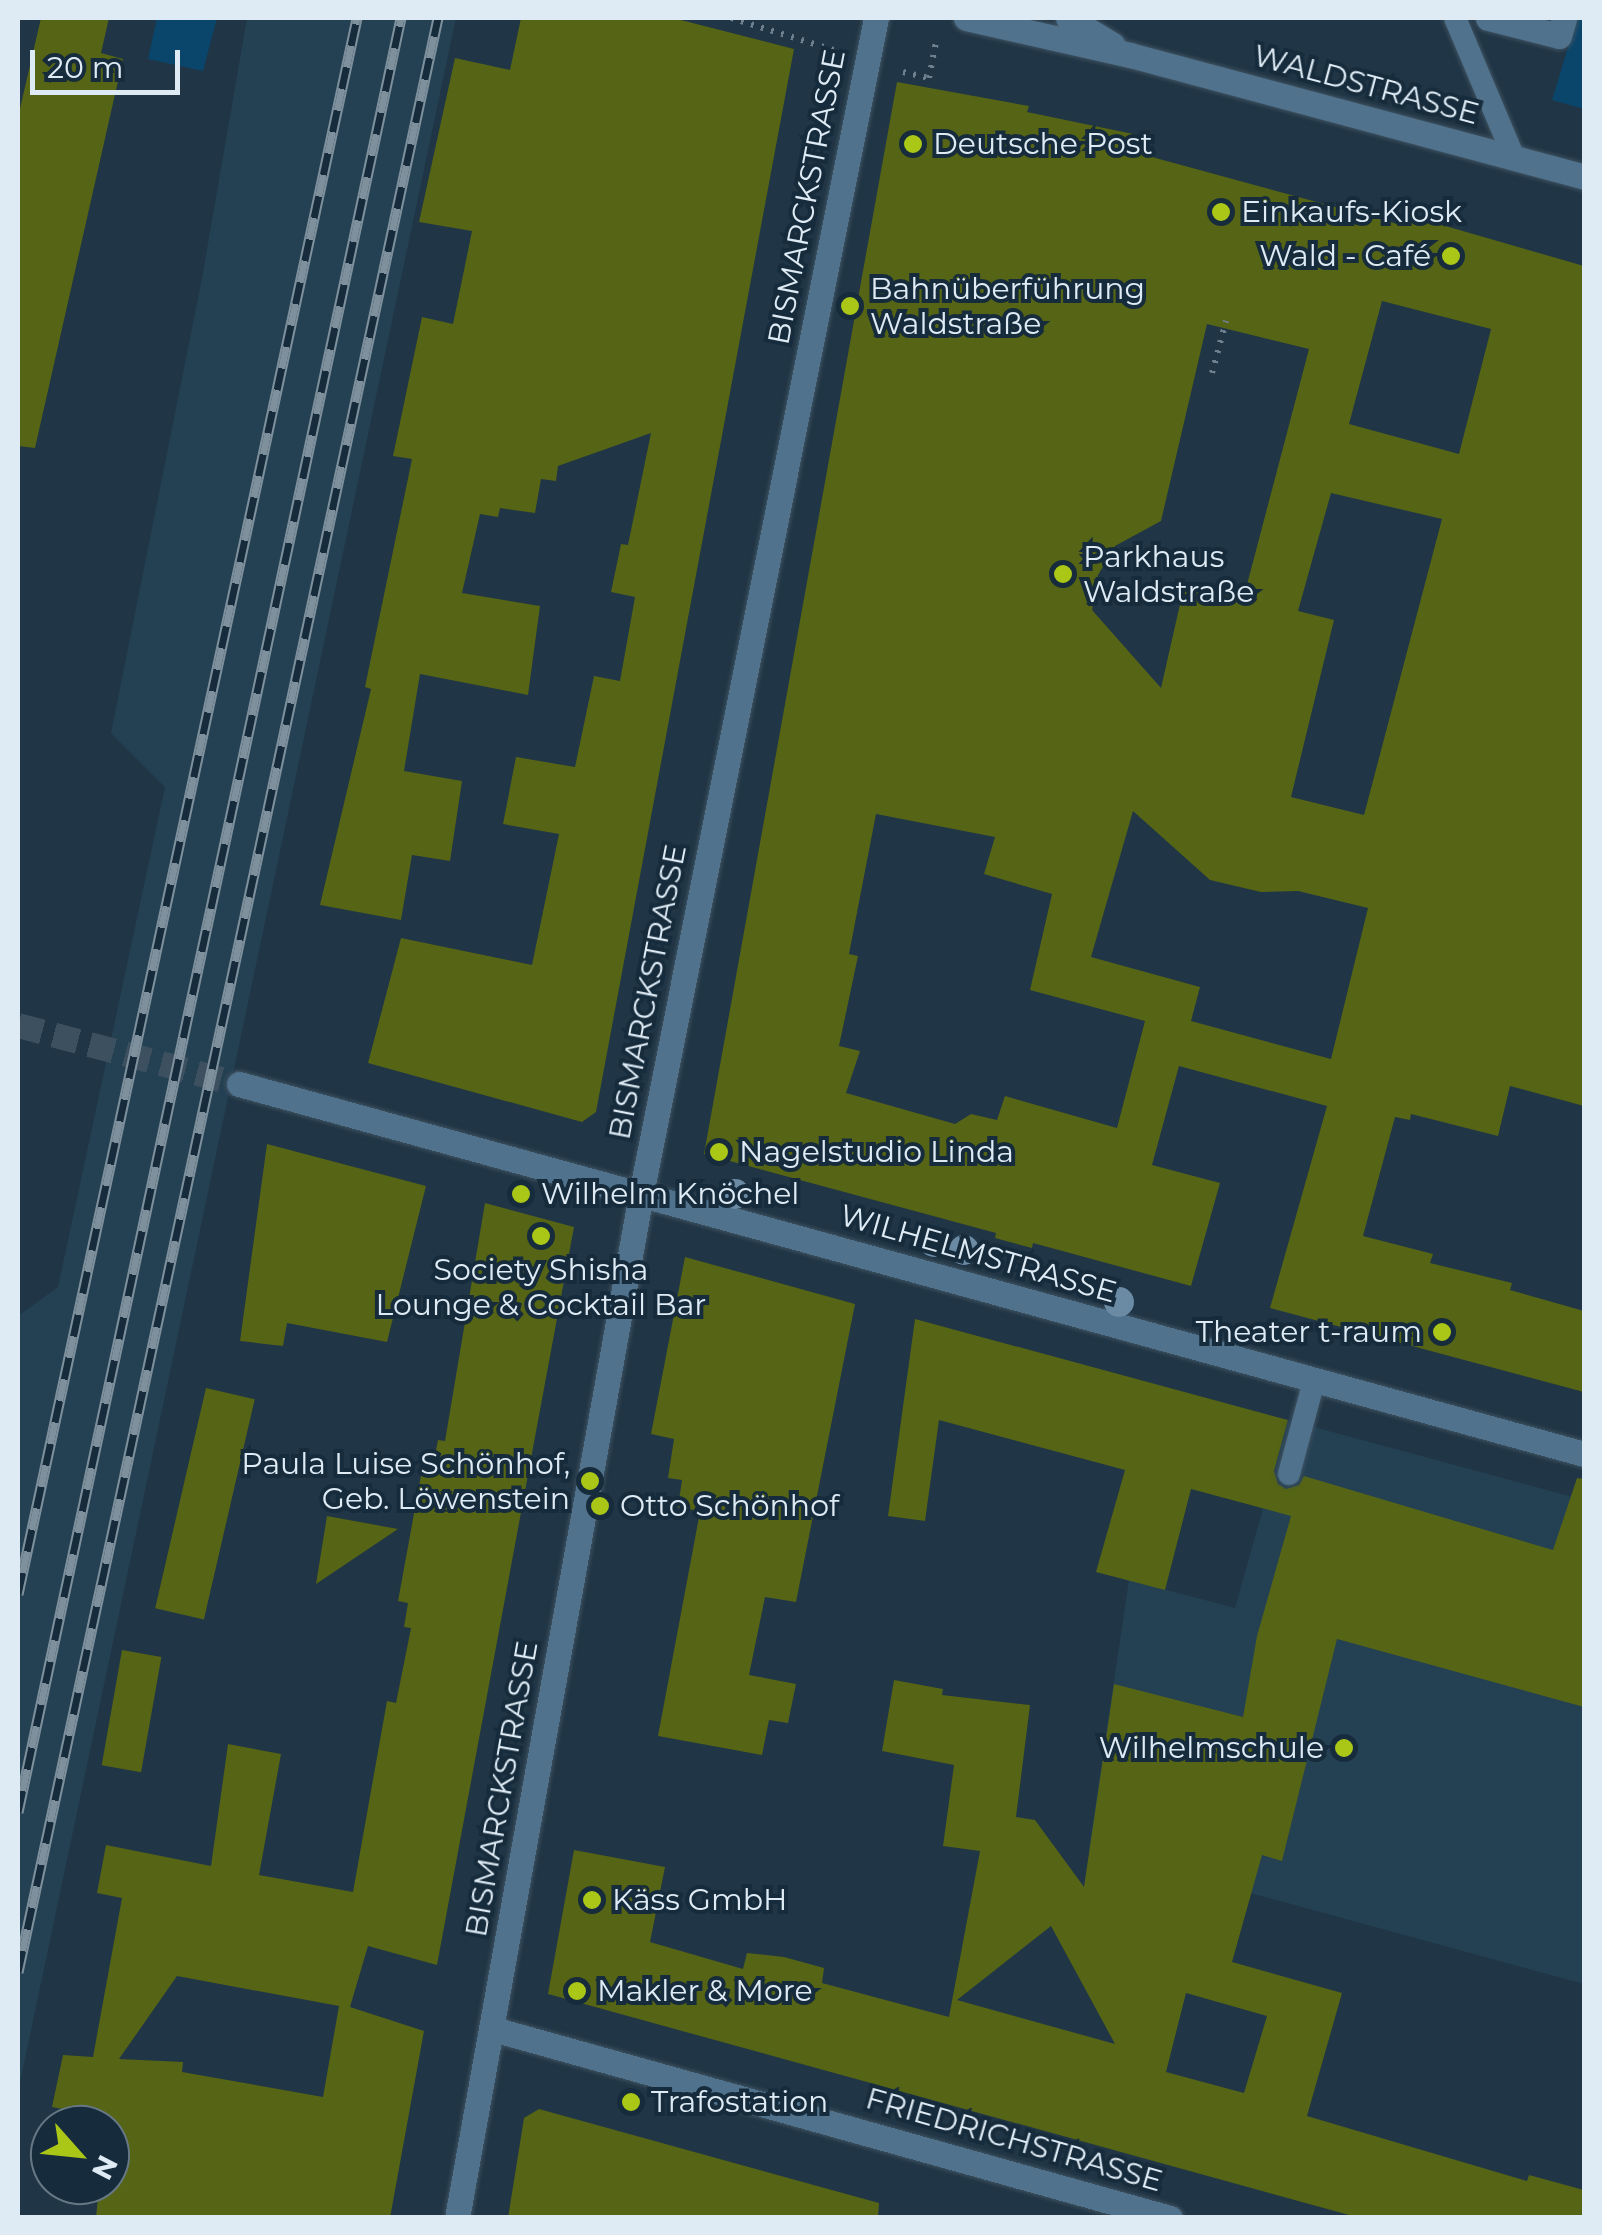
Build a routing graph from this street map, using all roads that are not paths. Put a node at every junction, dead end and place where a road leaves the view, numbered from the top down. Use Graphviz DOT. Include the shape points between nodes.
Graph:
graph roads {
  1 [pos="876,18"];
  2 [pos="966,18"];
  3 [pos="1068,18"];
  4 [pos="1455,18"];
  5 [pos="1488,18"];
  6 [pos="1564,18"];
  7 [pos="1130,56"];
  8 [pos="1514,158"];
  9 [pos="1584,178"];
  10 [pos="238,1084"];
  11 [pos="641,1194"];
  12 [pos="1314,1381"];
  13 [pos="1584,1454"];
  14 [pos="1288,1474"];
  15 [pos="493,2029"];
  16 [pos="457,2218"];
  17 [pos="1170,2218"];
  1 -- 11 [label="street, BISMARCKSTRASSE"];
  2 -- 7 [label="street, WALDSTRASSE"];
  3 -- 7 [label="street, WALDSTRASSE"];
  4 -- 8 [label="lane"];
  5 -- 6 [label="street" via="1559,36"];
  7 -- 8 [label="street, WALDSTRASSE"];
  8 -- 9 [label="street, WALDSTRASSE"];
  10 -- 11 [label="street, WILHELMSTRASSE"];
  11 -- 12 [label="street, WILHELMSTRASSE"];
  11 -- 15 [label="street, BISMARCKSTRASSE"];
  12 -- 13 [label="street, WILHELMSTRASSE"];
  12 -- 14 [label="lane"];
  15 -- 16 [label="street, BISMARCKSTRASSE"];
  15 -- 17 [label="street, FRIEDRICHSTRASSE"];
}
